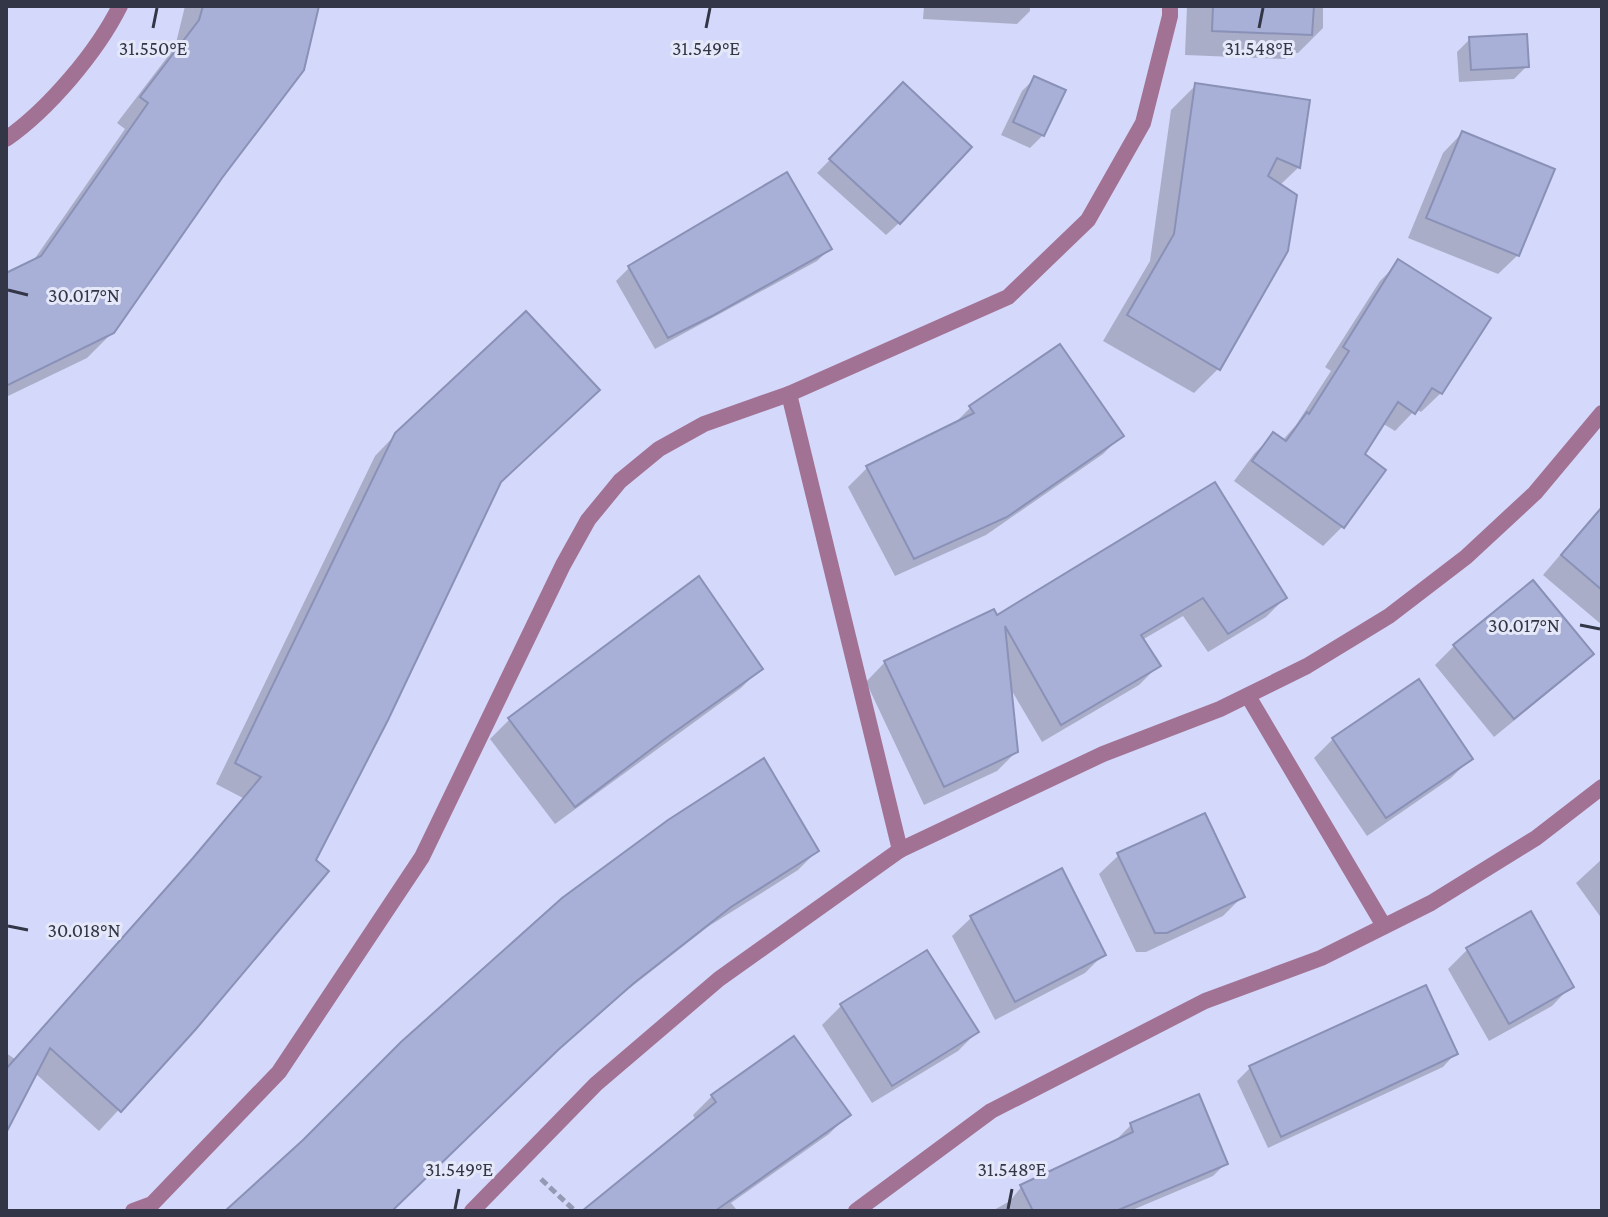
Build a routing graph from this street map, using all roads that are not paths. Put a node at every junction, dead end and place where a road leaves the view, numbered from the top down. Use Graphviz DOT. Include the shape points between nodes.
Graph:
graph roads {
  1 [pos="120,6"];
  2 [pos="1170,6"];
  3 [pos="6,139"];
  4 [pos="789,394"];
  5 [pos="1602,413"];
  6 [pos="1248,696"];
  7 [pos="1602,787"];
  8 [pos="900,850"];
  9 [pos="1384,926"];
  10 [pos="133,1211"];
  11 [pos="472,1211"];
  12 [pos="856,1211"];
  1 -- 3 [label="street" via="105,35 31,122"];
  2 -- 4 [label="street" via="1143,123 1088,220 1008,297"];
  4 -- 8 [label="street"];
  4 -- 10 [label="street" via="704,424 659,449 620,481 588,520 422,857 279,1072 152,1204"];
  5 -- 6 [label="street" via="1535,493 1466,557 1389,616"];
  6 -- 8 [label="street" via="1103,754"];
  6 -- 9 [label="street"];
  7 -- 9 [label="street" via="1536,838"];
  8 -- 11 [label="street" via="719,979 596,1084"];
  9 -- 12 [label="street" via="1321,958 1205,1001 991,1111"];
}
